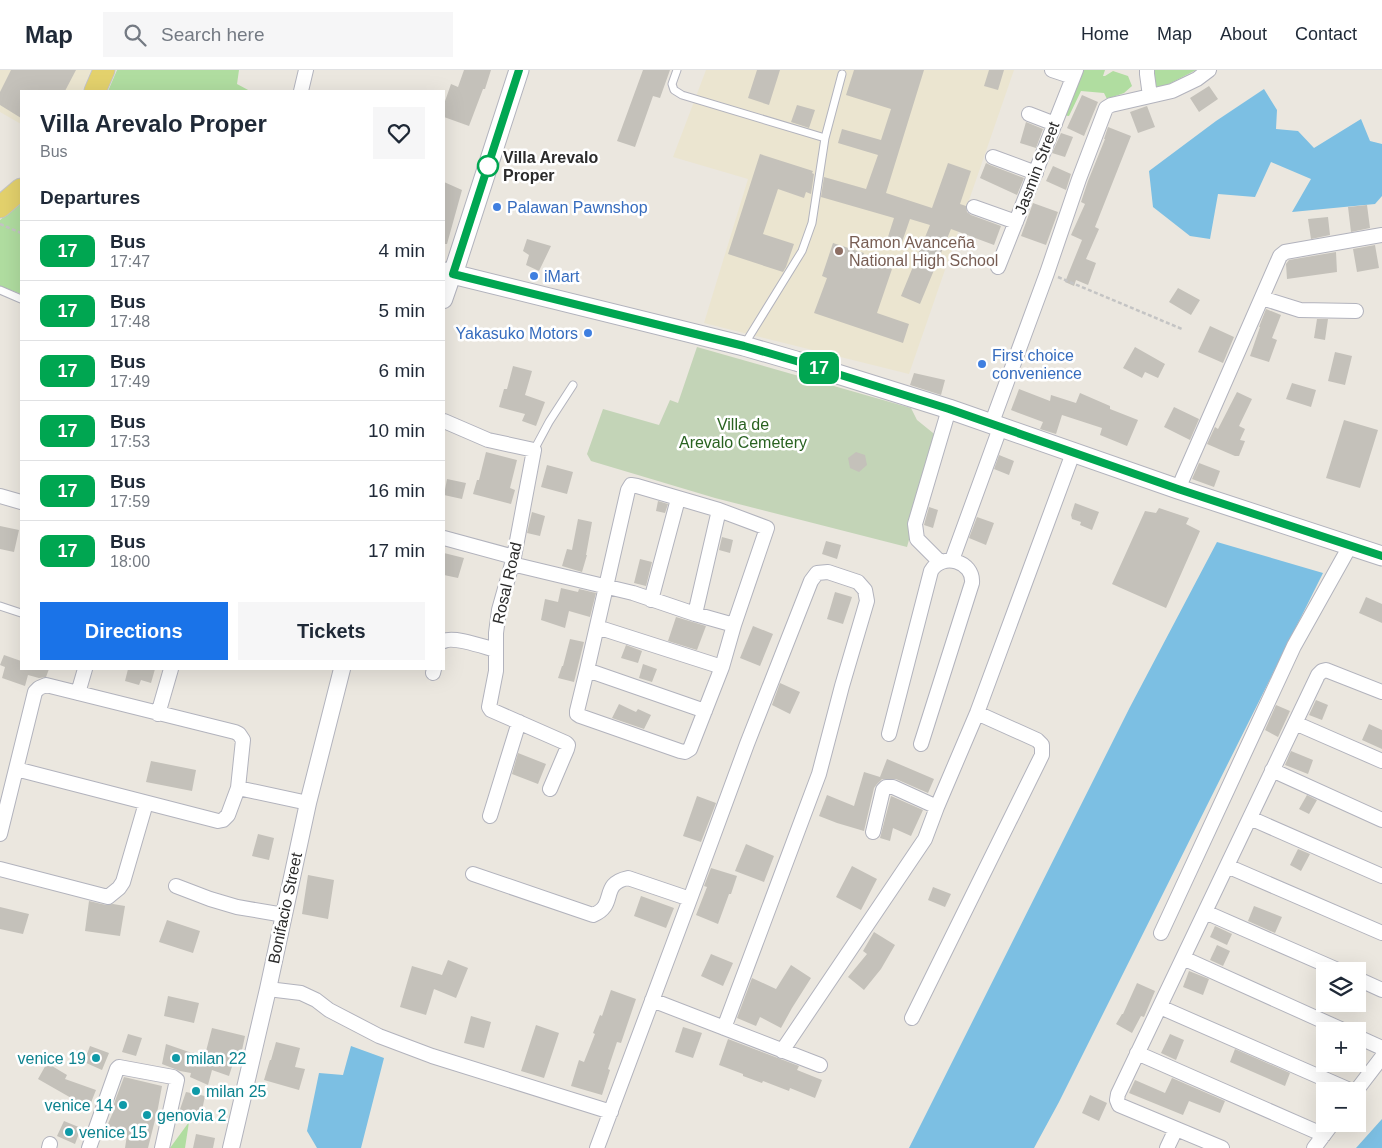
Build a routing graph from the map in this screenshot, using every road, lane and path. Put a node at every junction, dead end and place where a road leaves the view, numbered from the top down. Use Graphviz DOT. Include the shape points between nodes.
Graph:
graph roads {
  1 [pos="104,70"];
  2 [pos="306,70"];
  3 [pos="677,70"];
  4 [pos="1052,70"];
  5 [pos="1147,70"];
  6 [pos="1209,70"];
  7 [pos="517,72"];
  8 [pos="842,74"];
  9 [pos="1075,74"];
  10 [pos="96,90"];
  11 [pos="300,90"];
  12 [pos="1150,96"];
  13 [pos="1029,114"];
  14 [pos="1055,124"];
  15 [pos="824,138"];
  16 [pos="993,157"];
  17 [pos="1036,173"];
  18 [pos="20,190"];
  19 [pos="0,207"];
  20 [pos="974,207"];
  21 [pos="1016,222"];
  22 [pos="0,224"];
  23 [pos="20,233"];
  24 [pos="1382,235"];
  25 [pos="998,267"];
  26 [pos="448,273"];
  27 [pos="1047,273"];
  28 [pos="0,290"];
  29 [pos="445,293"];
  30 [pos="1262,298"];
  31 [pos="20,299"];
  32 [pos="1356,311"];
  33 [pos="1182,329"];
  34 [pos="744,346"];
  35 [pos="573,385"];
  36 [pos="949,409"];
  37 [pos="445,421"];
  38 [pos="996,426"];
  39 [pos="534,450"];
  40 [pos="1073,453"];
  41 [pos="1178,489"];
  42 [pos="0,496"];
  43 [pos="678,499"];
  44 [pos="20,502"];
  45 [pos="718,510"];
  46 [pos="445,538"];
  47 [pos="1350,546"];
  48 [pos="1382,556"];
  49 [pos="513,561"];
  50 [pos="946,561"];
  51 [pos="606,587"];
  52 [pos="651,600"];
  53 [pos="0,606"];
  54 [pos="20,613"];
  55 [pos="695,614"];
  56 [pos="734,625"];
  57 [pos="597,627"];
  58 [pos="445,640"];
  59 [pos="496,650"];
  60 [pos="722,667"];
  61 [pos="85,670"];
  62 [pos="171,670"];
  63 [pos="342,670"];
  64 [pos="588,670"];
  65 [pos="1382,692"];
  66 [pos="78,693"];
  67 [pos="705,711"];
  68 [pos="977,713"];
  69 [pos="158,714"];
  70 [pos="519,722"];
  71 [pos="1295,723"];
  72 [pos="889,734"];
  73 [pos="921,744"];
  74 [pos="1382,762"];
  75 [pos="16,769"];
  76 [pos="1272,770"];
  77 [pos="238,788"];
  78 [pos="550,789"];
  79 [pos="146,803"];
  80 [pos="308,803"];
  81 [pos="936,807"];
  82 [pos="490,816"];
  83 [pos="1250,818"];
  84 [pos="1382,820"];
  85 [pos="873,832"];
  86 [pos="0,834"];
  87 [pos="1227,866"];
  88 [pos="0,869"];
  89 [pos="473,874"];
  90 [pos="1382,876"];
  91 [pos="176,886"];
  92 [pos="690,899"];
  93 [pos="1205,912"];
  94 [pos="284,916"];
  95 [pos="1161,933"];
  96 [pos="1382,933"];
  97 [pos="1183,958"];
  98 [pos="1319,962"];
  99 [pos="1366,983"];
  100 [pos="268,989"];
  101 [pos="1382,990"];
  102 [pos="652,1000"];
  103 [pos="1160,1007"];
  104 [pos="912,1018"];
  105 [pos="1325,1022"];
  106 [pos="724,1028"];
  107 [pos="1366,1041"];
  108 [pos="1382,1048"];
  109 [pos="782,1051"];
  110 [pos="1137,1053"];
  111 [pos="1382,1058"];
  112 [pos="820,1065"];
  113 [pos="1331,1082"];
  114 [pos="1363,1082"];
  115 [pos="611,1112"];
  116 [pos="1176,1128"];
  117 [pos="1326,1132"];
  118 [pos="1324,1135"];
  119 [pos="89,1148"];
  120 [pos="162,1148"];
  121 [pos="231,1148"];
  122 [pos="597,1148"];
  123 [pos="1167,1148"];
  124 [pos="1222,1148"];
  125 [pos="1314,1148"];
  1 -- 10 [label="main road"];
  2 -- 11 [label="street"];
  3 -- 15 [label="lane" via="672,84 674,90 682,95"];
  4 -- 9 [label="street"];
  5 -- 12 [label="street"];
  6 -- 12 [label="street" via="1172,91"];
  7 -- 26 [label="main road"];
  8 -- 15 [label="lane"];
  9 -- 14 [label="street, Jasmin Street"];
  12 -- 27 [label="street" via="1111,104 1103,113"];
  13 -- 14 [label="street"];
  14 -- 17 [label="street, Jasmin Street"];
  15 -- 34 [label="lane" via="812,223 802,250"];
  16 -- 17 [label="street"];
  17 -- 21 [label="street, Jasmin Street"];
  18 -- 19 [label="main road"];
  20 -- 21 [label="street"];
  21 -- 25 [label="street, Jasmin Street"];
  22 -- 23 [label="path"];
  24 -- 30 [label="street" via="1285,252 1279,258"];
  26 -- 29 [label="street"];
  26 -- 34 [label="main road"];
  27 -- 33 [label="path"];
  27 -- 38 [label="street"];
  28 -- 31 [label="lane"];
  30 -- 32 [label="street" via="1300,310"];
  30 -- 41 [label="street"];
  34 -- 36 [label="main road"];
  35 -- 39 [label="lane"];
  36 -- 38 [label="main road"];
  36 -- 50 [label="street" via="915,524 917,539"];
  37 -- 39 [label="street" via="488,440"];
  38 -- 40 [label="main road"];
  38 -- 50 [label="street"];
  39 -- 49 [label="street, Rosal Road"];
  40 -- 41 [label="main road"];
  40 -- 68 [label="street"];
  41 -- 47 [label="main road"];
  42 -- 44 [label="street"];
  43 -- 45 [label="street"];
  43 -- 51 [label="street" via="631,485"];
  43 -- 52 [label="street"];
  45 -- 55 [label="street"];
  45 -- 56 [label="street" via="767,528"];
  46 -- 49 [label="street"];
  47 -- 48 [label="main road"];
  47 -- 95 [label="street" via="1294,646"];
  49 -- 51 [label="street"];
  49 -- 59 [label="street, Rosal Road" via="499,610"];
  50 -- 72 [label="street" via="934,566 932,571"];
  50 -- 73 [label="street" via="966,566 973,578"];
  51 -- 52 [label="street"];
  51 -- 57 [label="street"];
  52 -- 55 [label="street"];
  53 -- 54 [label="lane"];
  55 -- 56 [label="street"];
  56 -- 60 [label="street"];
  57 -- 60 [label="street"];
  57 -- 64 [label="street"];
  58 -- 59 [label="street" via="456,640"];
  59 -- 70 [label="street, Rosal Road" via="496,671 489,707"];
  60 -- 67 [label="street"];
  61 -- 66 [label="street"];
  62 -- 69 [label="street"];
  63 -- 80 [label="street, Bonifacio Street"];
  64 -- 67 [label="street"];
  64 -- 67 [label="street" via="577,714 680,751 690,749"];
  65 -- 71 [label="street" via="1322,671"];
  66 -- 69 [label="street"];
  66 -- 75 [label="street" via="46,685 35,692"];
  68 -- 81 [label="street"];
  68 -- 104 [label="street" via="1037,740 1042,745 1042,755"];
  69 -- 77 [label="street" via="239,734 243,740"];
  70 -- 78 [label="street, Rosal Road" via="568,745"];
  70 -- 82 [label="street"];
  71 -- 74 [label="street"];
  71 -- 76 [label="street"];
  75 -- 79 [label="street"];
  75 -- 86 [label="street"];
  76 -- 83 [label="street"];
  76 -- 84 [label="street"];
  77 -- 79 [label="street" via="228,815 218,821"];
  77 -- 80 [label="street"];
  79 -- 88 [label="street" via="123,882 108,897"];
  80 -- 94 [label="street, Bonifacio Street"];
  81 -- 85 [label="street" via="893,787 886,787"];
  81 -- 109 [label="street" via="925,839"];
  83 -- 87 [label="street"];
  83 -- 90 [label="street"];
  87 -- 93 [label="street"];
  87 -- 96 [label="street"];
  89 -- 92 [label="street" via="593,915 606,906 612,887 618,880 628,878"];
  91 -- 94 [label="street" via="237,907"];
  92 -- 102 [label="street"];
  92 -- 106 [label="street" via="811,582 817,573 828,572 858,582 865,590 867,601 819,774"];
  93 -- 97 [label="street"];
  93 -- 98 [label="street"];
  94 -- 100 [label="street, Bonifacio Street"];
  97 -- 103 [label="street"];
  97 -- 105 [label="street"];
  99 -- 101 [label="street"];
  100 -- 115 [label="street" via="300,993 379,1036 432,1056"];
  100 -- 121 [label="street, Bonifacio Street"];
  102 -- 106 [label="street"];
  102 -- 115 [label="street"];
  103 -- 110 [label="street"];
  103 -- 113 [label="street"];
  106 -- 109 [label="street"];
  107 -- 108 [label="street"];
  109 -- 112 [label="street"];
  110 -- 116 [label="street" via="1117,1100 1120,1105"];
  110 -- 118 [label="street"];
  111 -- 114 [label="street"];
  115 -- 122 [label="street"];
  116 -- 123 [label="street"];
  116 -- 124 [label="street"];
  117 -- 118 [label="street"];
  118 -- 125 [label="street"];
  119 -- 120 [label="street" via="117,1069 121,1067 177,1080"];
}
